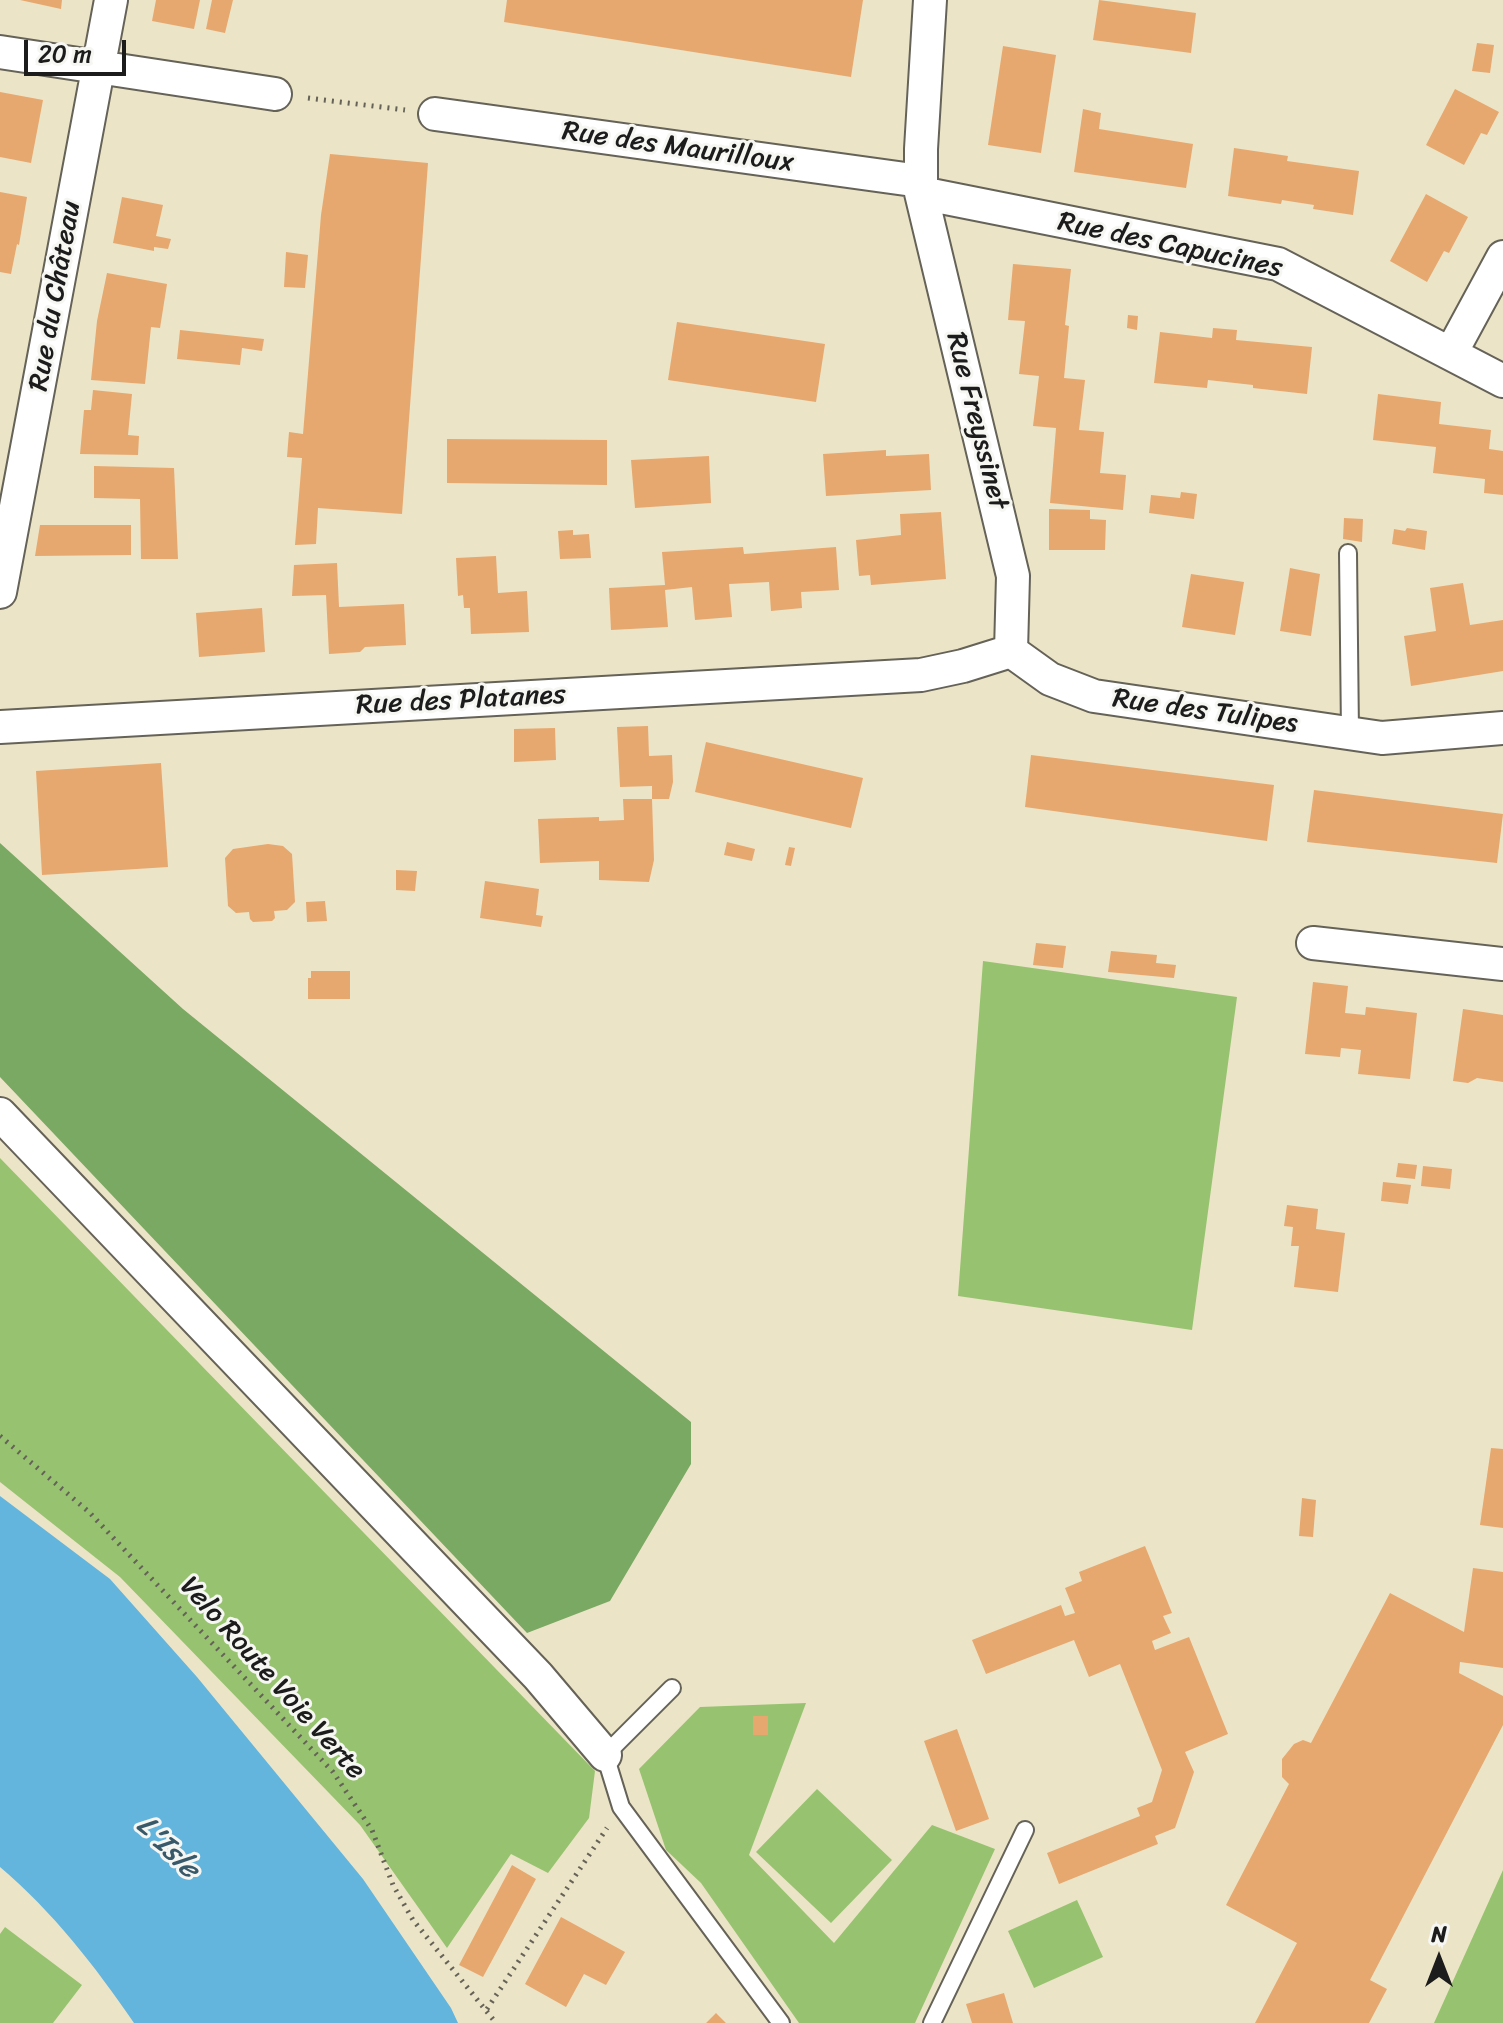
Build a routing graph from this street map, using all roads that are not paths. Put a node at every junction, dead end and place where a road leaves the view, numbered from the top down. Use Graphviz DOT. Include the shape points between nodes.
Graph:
graph roads {
  1 [pos="111,0"];
  2 [pos="930,0"];
  3 [pos="0,52"];
  4 [pos="98,67"];
  5 [pos="275,94"];
  6 [pos="435,114"];
  7 [pos="921,187"];
  8 [pos="1503,257"];
  9 [pos="1451,353"];
  10 [pos="1503,381"];
  11 [pos="9,505"];
  12 [pos="1348,553"];
  13 [pos="0,592"];
  14 [pos="1011,651"];
  15 [pos="0,727"];
  16 [pos="1503,728"];
  17 [pos="1350,733"];
  18 [pos="1313,943"];
  19 [pos="1503,964"];
  20 [pos="0,1114"];
  21 [pos="672,1688"];
  22 [pos="605,1755"];
  23 [pos="1025,1830"];
  24 [pos="781,2023"];
  25 [pos="932,2023"];
  1 -- 4 [label="street, Rue du Château"];
  2 -- 7 [label="street, Rue Freyssinet"];
  3 -- 4 [label="street"];
  4 -- 5 [label="street"];
  4 -- 11 [label="street, Rue du Château"];
  6 -- 7 [label="street, Rue des Maurilloux"];
  7 -- 9 [label="street, Rue des Capucines" via="1278,264"];
  7 -- 14 [label="street, Rue Freyssinet" via="1013,576"];
  8 -- 9 [label="street"];
  9 -- 10 [label="street, Rue des Capucines"];
  11 -- 13 [label="street, Rue du Château"];
  12 -- 17 [label="lane"];
  14 -- 15 [label="street, Rue des Platanes" via="921,675"];
  14 -- 17 [label="street, Rue des Tulipes" via="1050,679 1094,696"];
  16 -- 17 [label="street, Rue des Tulipes" via="1382,738"];
  18 -- 19 [label="street"];
  20 -- 22 [label="street" via="538,1676"];
  21 -- 22 [label="lane"];
  22 -- 24 [label="lane" via="621,1807"];
  23 -- 25 [label="lane"];
}
